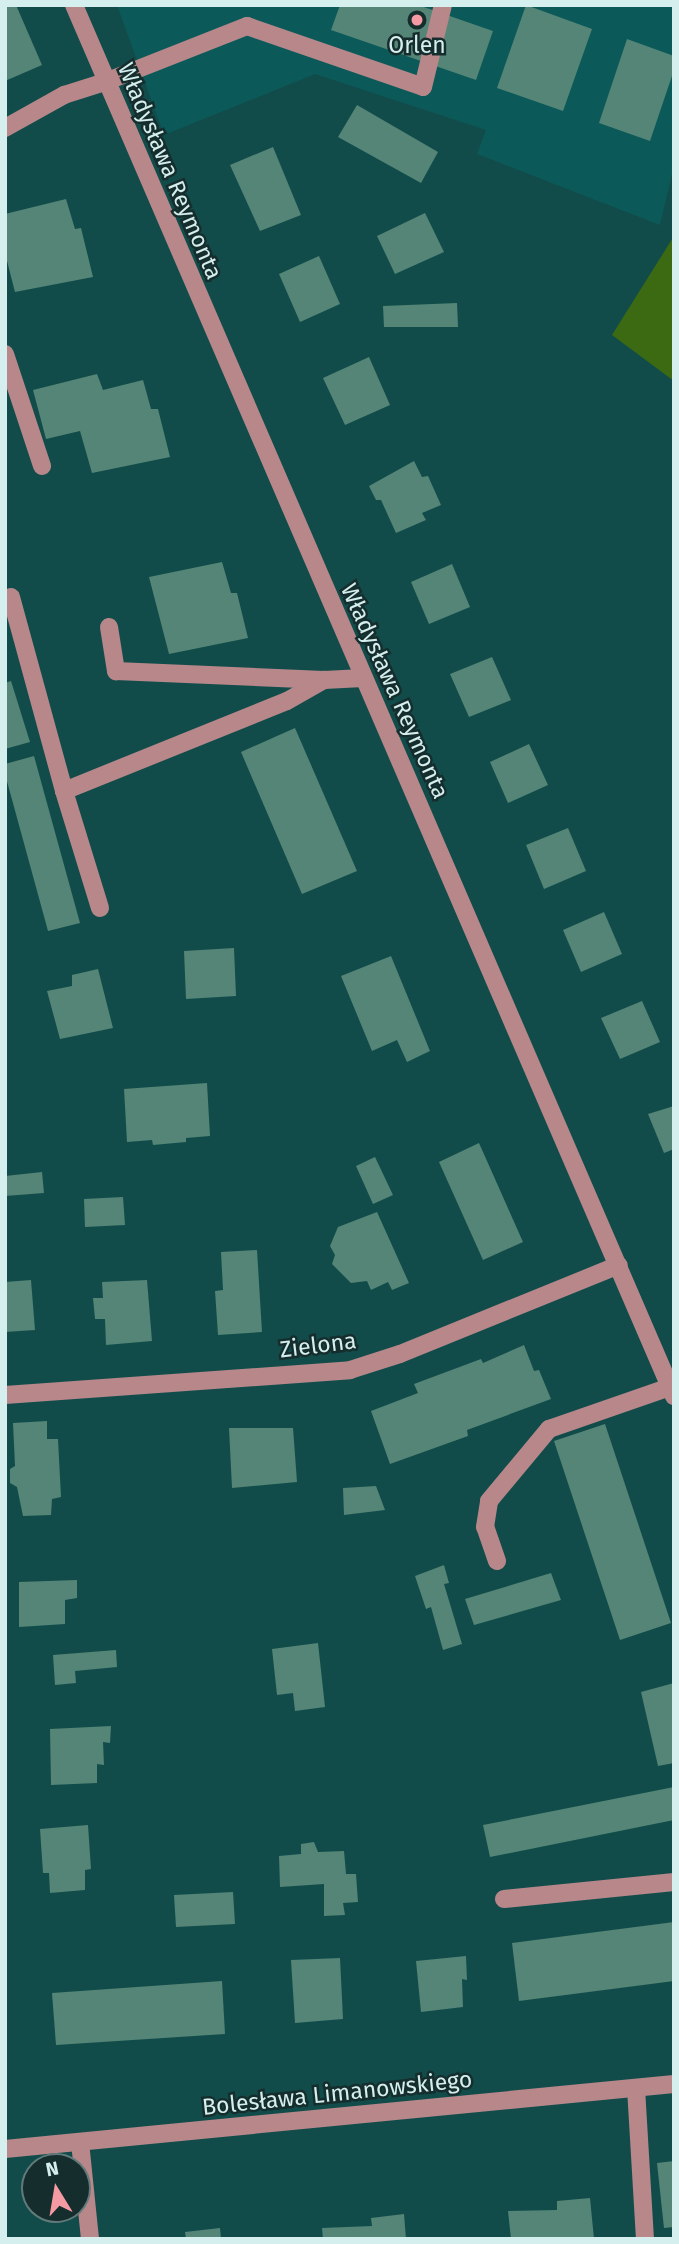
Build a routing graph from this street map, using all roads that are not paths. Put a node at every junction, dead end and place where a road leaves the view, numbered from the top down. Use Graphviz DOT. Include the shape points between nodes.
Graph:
graph roads {
  1 [pos="74,5"];
  2 [pos="443,5"];
  3 [pos="105,82"];
  4 [pos="5,128"];
  5 [pos="5,354"];
  6 [pos="42,466"];
  7 [pos="11,597"];
  8 [pos="109,627"];
  9 [pos="363,678"];
  10 [pos="324,680"];
  11 [pos="64,791"];
  12 [pos="100,908"];
  13 [pos="619,1265"];
  14 [pos="672,1392"];
  15 [pos="5,1395"];
  16 [pos="497,1561"];
  17 [pos="674,1882"];
  18 [pos="504,1899"];
  19 [pos="674,2084"];
  20 [pos="636,2088"];
  21 [pos="80,2142"];
  22 [pos="5,2149"];
  23 [pos="90,2239"];
  24 [pos="645,2239"];
  1 -- 3 [label="street, Władysława Reymonta"];
  2 -- 3 [label="street" via="423,87 247,26"];
  3 -- 4 [label="street" via="64,95"];
  3 -- 9 [label="street, Władysława Reymonta"];
  5 -- 6 [label="street"];
  7 -- 11 [label="street"];
  8 -- 10 [label="street" via="116,671"];
  9 -- 10 [label="street"];
  9 -- 13 [label="street, Władysława Reymonta"];
  10 -- 11 [label="street" via="287,701"];
  11 -- 12 [label="street"];
  13 -- 14 [label="street, Władysława Reymonta"];
  13 -- 15 [label="street, Zielona" via="351,1370"];
  14 -- 16 [label="street" via="549,1429 489,1501 485,1527"];
  17 -- 18 [label="street"];
  19 -- 20 [label="street, Bolesława Limanowskiego"];
  20 -- 21 [label="street, Bolesława Limanowskiego"];
  20 -- 24 [label="street"];
  21 -- 22 [label="street, Bolesława Limanowskiego"];
  21 -- 23 [label="street"];
}
